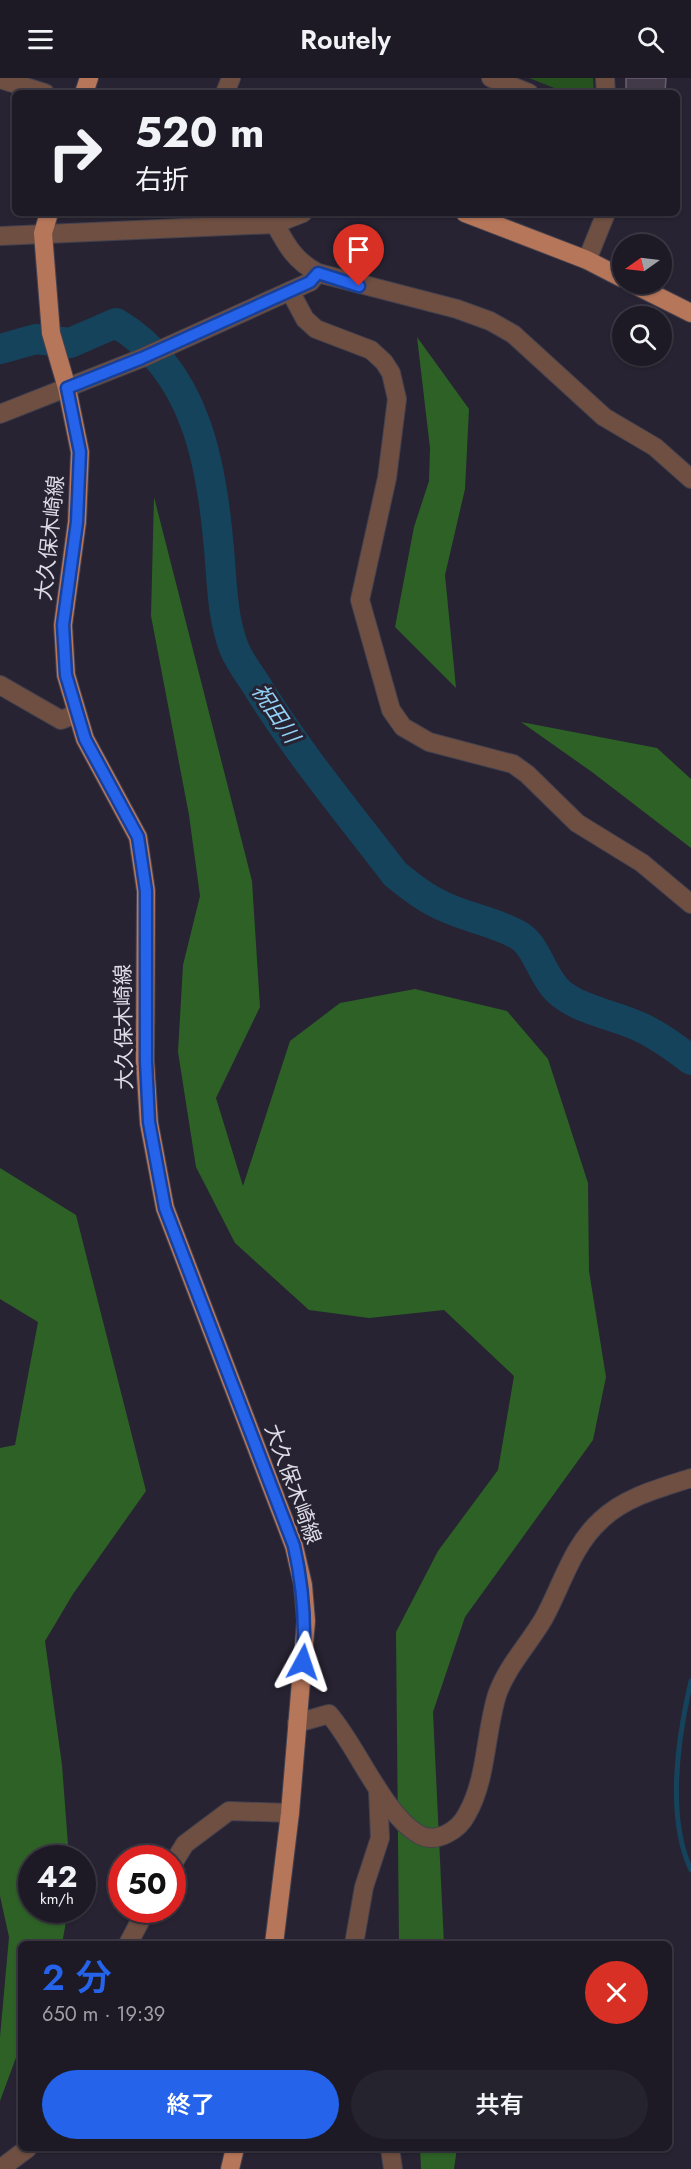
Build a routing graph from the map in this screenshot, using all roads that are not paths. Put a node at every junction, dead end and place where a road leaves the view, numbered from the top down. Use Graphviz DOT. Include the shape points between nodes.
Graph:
graph roads {
  1 [pos="491,78"];
  2 [pos="0,80"];
  3 [pos="35,90"];
  4 [pos="521,90"];
  5 [pos="48,216"];
  6 [pos="295,216"];
  7 [pos="473,216"];
  8 [pos="605,216"];
  9 [pos="275,224"];
  10 [pos="43,232"];
  11 [pos="0,236"];
  12 [pos="587,260"];
  13 [pos="318,273"];
  14 [pos="612,273"];
  15 [pos="290,291"];
  16 [pos="654,294"];
  17 [pos="691,312"];
  18 [pos="67,388"];
  19 [pos="0,414"];
  20 [pos="691,479"];
  21 [pos="0,685"];
  22 [pos="76,714"];
  23 [pos="691,904"];
  24 [pos="691,1478"];
  25 [pos="297,1723"];
  26 [pos="378,1790"];
  27 [pos="290,1813"];
  28 [pos="184,1845"];
  29 [pos="139,1923"];
  30 [pos="130,1941"];
  31 [pos="274,1941"];
  32 [pos="355,1941"];
  33 [pos="24,2151"];
  34 [pos="233,2151"];
  35 [pos="390,2151"];
  36 [pos="0,2169"];
  37 [pos="230,2169"];
  38 [pos="393,2169"];
  1 -- 4 [label="street"];
  2 -- 3 [label="street"];
  5 -- 10 [label="main road, 大久保木崎線"];
  6 -- 9 [label="street"];
  7 -- 12 [label="main road"];
  8 -- 12 [label="street"];
  9 -- 10 [label="street"];
  9 -- 13 [label="street" via="291,254"];
  10 -- 11 [label="street"];
  10 -- 18 [label="main road, 大久保木崎線" via="54,341"];
  12 -- 14 [label="main road"];
  13 -- 15 [label="street" via="310,282"];
  13 -- 20 [label="street" via="490,321 513,334 604,417 655,447"];
  15 -- 18 [label="street"];
  15 -- 23 [label="street" via="305,319 316,329 371,350 384,362 398,399 387,478 360,600 391,710 404,727 429,742 513,764 577,824 642,863"];
  16 -- 17 [label="main road"];
  18 -- 19 [label="street"];
  18 -- 22 [label="main road, 大久保木崎線" via="80,452 77,522 63,625 66,675"];
  21 -- 22 [label="street" via="61,720"];
  22 -- 25 [label="main road, 大久保木崎線" via="85,739 138,837 146,891 149,1122 165,1208 294,1546 303,1585 306,1621"];
  24 -- 26 [label="street" via="650,1491 617,1508 587,1535 544,1618 498,1693 476,1797 460,1825 440,1836 419,1835"];
  25 -- 26 [label="street" via="329,1714 345,1732"];
  25 -- 27 [label="main road, 大久保木崎線"];
  26 -- 32 [label="street" via="380,1838 364,1887"];
  27 -- 28 [label="street" via="229,1811"];
  27 -- 31 [label="main road, 大久保木崎線"];
  29 -- 30 [label="street"];
  33 -- 36 [label="street"];
  34 -- 37 [label="main road"];
  35 -- 38 [label="street"];
}
